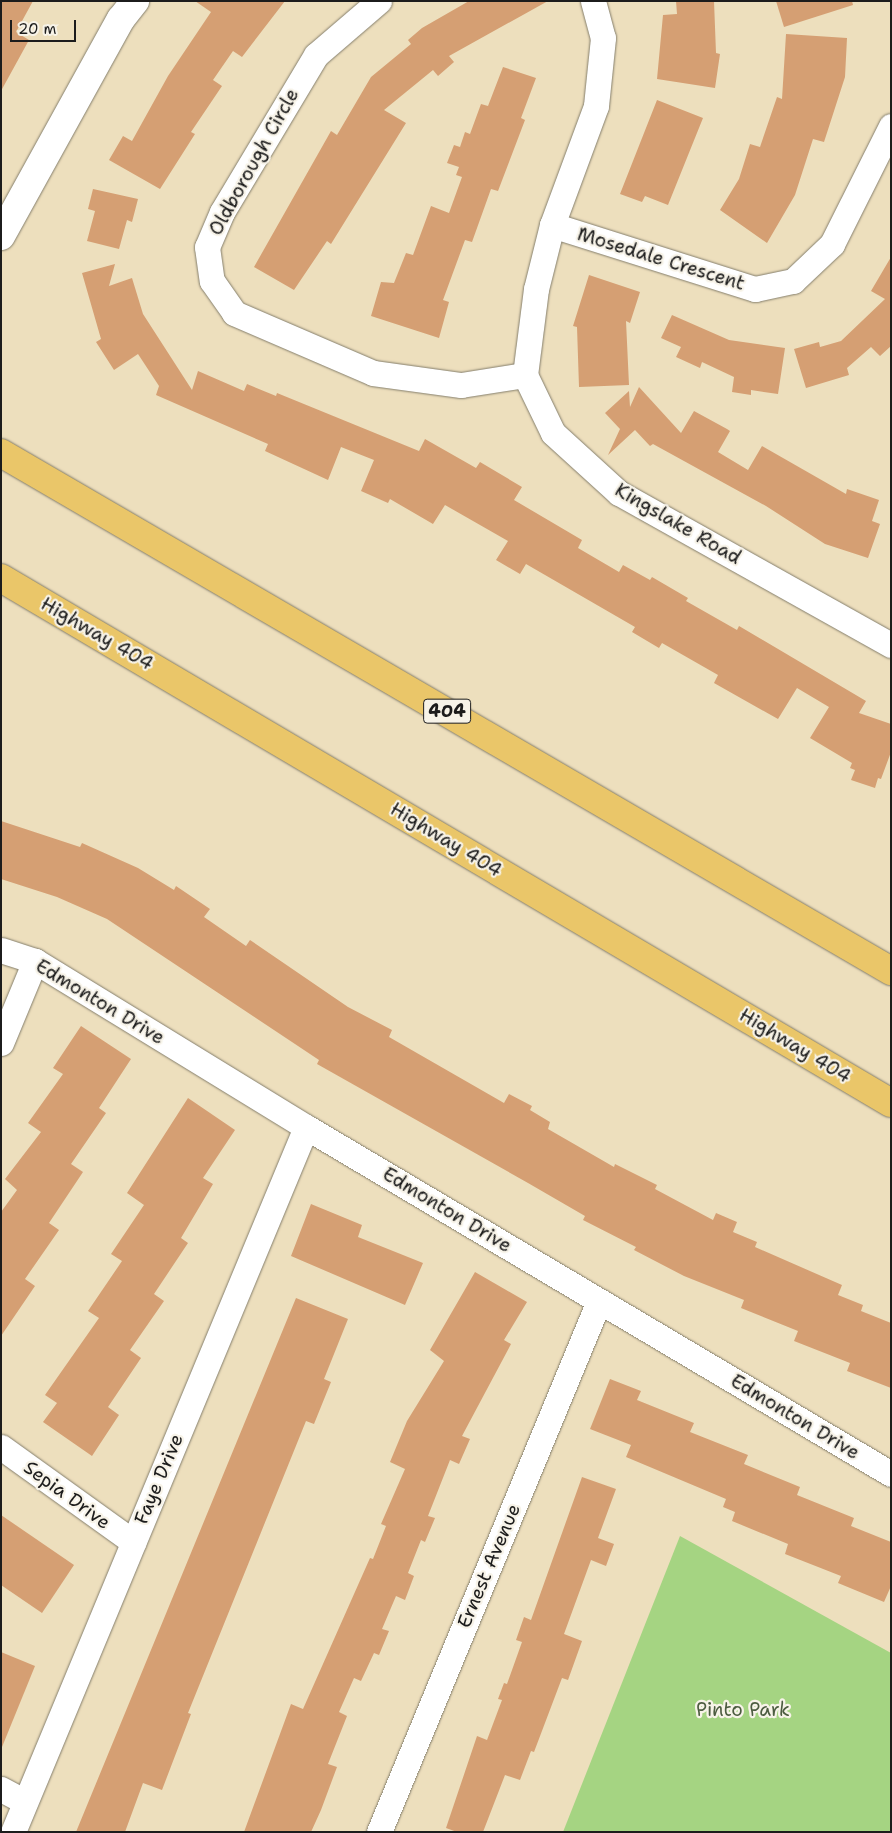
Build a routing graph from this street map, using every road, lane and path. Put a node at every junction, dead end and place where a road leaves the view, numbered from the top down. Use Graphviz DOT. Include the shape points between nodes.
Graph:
graph roads {
  1 [pos="135,1"];
  2 [pos="379,1"];
  3 [pos="594,1"];
  4 [pos="891,126"];
  5 [pos="552,225"];
  6 [pos="1,236"];
  7 [pos="525,375"];
  8 [pos="1,453"];
  9 [pos="1,578"];
  10 [pos="891,645"];
  11 [pos="1,950"];
  12 [pos="35,961"];
  13 [pos="891,971"];
  14 [pos="1,1043"];
  15 [pos="891,1103"];
  16 [pos="306,1127"];
  17 [pos="599,1301"];
  18 [pos="1,1448"];
  19 [pos="891,1474"];
  20 [pos="133,1542"];
  21 [pos="1,1789"];
  22 [pos="25,1802"];
  23 [pos="13,1832"];
  24 [pos="379,1832"];
  1 -- 6 [label="street" via="121,19"];
  2 -- 7 [label="street, Oldborough Circle" via="316,54 226,204 207,247 212,281 234,313 373,374 461,385"];
  3 -- 5 [label="street" via="603,38 596,106"];
  4 -- 5 [label="street, Mosedale Crescent" via="832,244 793,281 755,289"];
  5 -- 7 [label="street" via="536,289"];
  7 -- 10 [label="street, Kingslake Road" via="552,433 619,493"];
  8 -- 13 [label="highway, 404"];
  9 -- 15 [label="highway, Highway 404"];
  11 -- 12 [label="street, Edmonton Drive"];
  12 -- 14 [label="street"];
  12 -- 16 [label="street, Edmonton Drive"];
  16 -- 17 [label="street, Edmonton Drive"];
  16 -- 20 [label="street, Faye Drive"];
  17 -- 19 [label="street, Edmonton Drive"];
  17 -- 24 [label="street, Ernest Avenue"];
  18 -- 20 [label="street, Sepia Drive"];
  20 -- 22 [label="street, Faye Drive"];
  21 -- 22 [label="street"];
  22 -- 23 [label="street, Faye Drive"];
}
